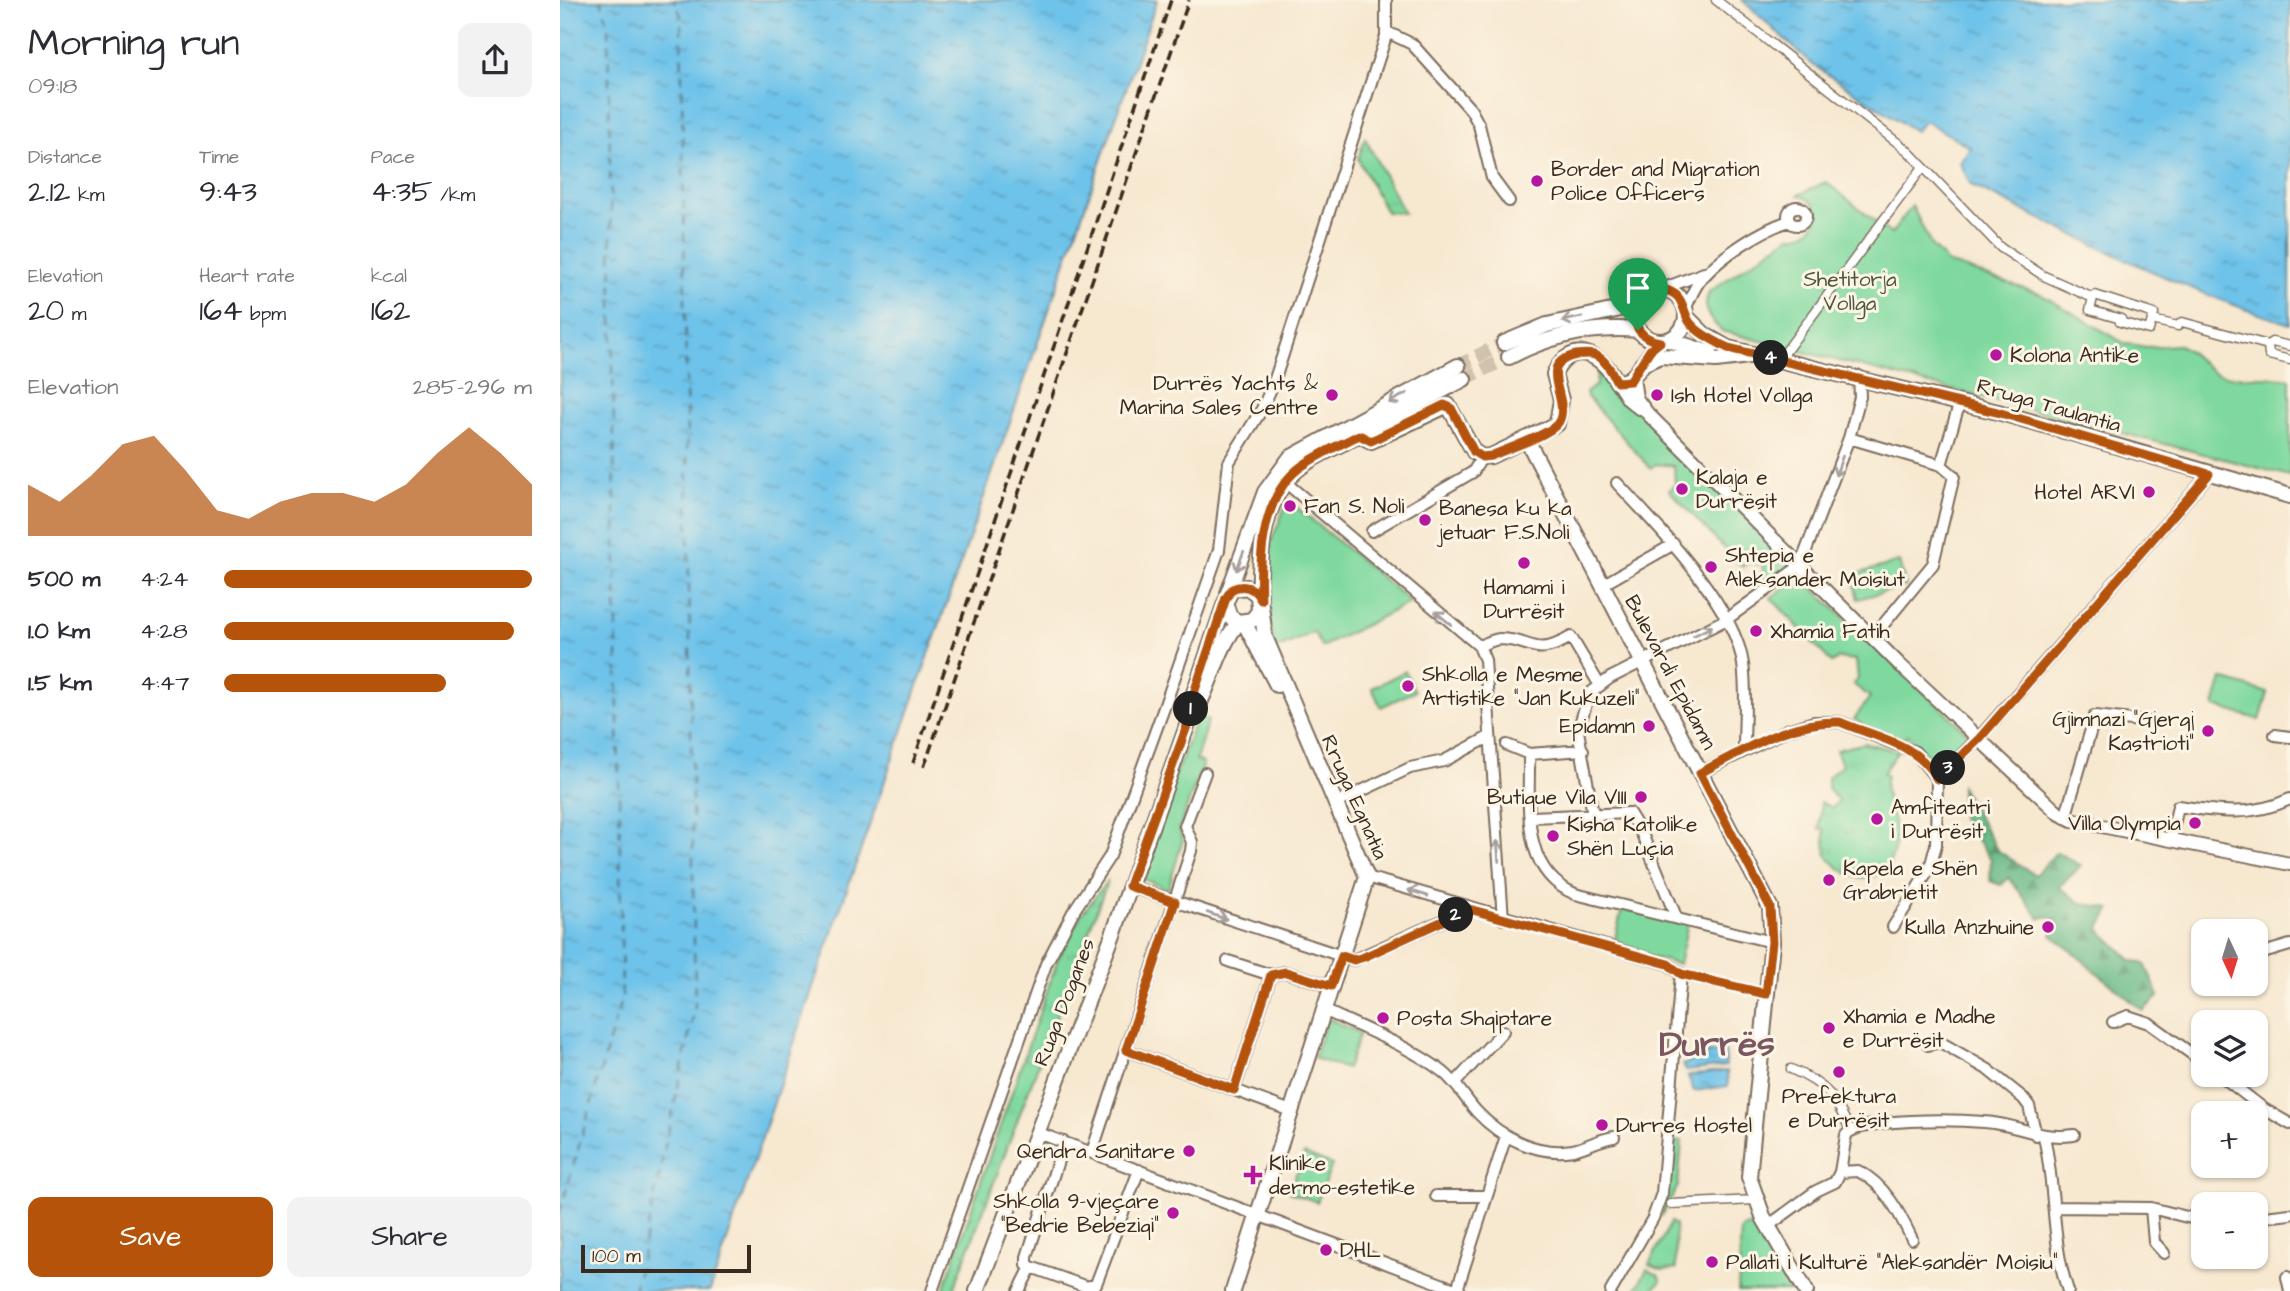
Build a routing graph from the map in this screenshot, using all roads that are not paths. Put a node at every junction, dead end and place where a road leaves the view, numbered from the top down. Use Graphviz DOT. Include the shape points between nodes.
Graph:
graph roads {
  1 [pos="1386,0"];
  2 [pos="1716,0"];
  3 [pos="1387,32"];
  4 [pos="1923,167"];
  5 [pos="1509,201"];
  6 [pos="1789,221"];
  7 [pos="1710,271"];
  8 [pos="1662,289"];
  9 [pos="2093,298"];
  10 [pos="1638,301"];
  11 [pos="1686,312"];
  12 [pos="2152,320"];
  13 [pos="1638,330"];
  14 [pos="1665,341"];
  15 [pos="2268,345"];
  16 [pos="2290,346"];
  17 [pos="1754,355"];
  18 [pos="1780,359"];
  19 [pos="2290,360"];
  20 [pos="1636,372"];
  21 [pos="1859,376"];
  22 [pos="1617,382"];
  23 [pos="1960,402"];
  24 [pos="1648,414"];
  25 [pos="1359,435"];
  26 [pos="1849,438"];
  27 [pos="1527,439"];
  28 [pos="1482,457"];
  29 [pos="1941,465"];
  30 [pos="2209,474"];
  31 [pos="1285,482"];
  32 [pos="1617,483"];
  33 [pos="2290,496"];
  34 [pos="1371,531"];
  35 [pos="1674,544"];
  36 [pos="1800,566"];
  37 [pos="1602,585"];
  38 [pos="1227,598"];
  39 [pos="1261,603"];
  40 [pos="1727,619"];
  41 [pos="1241,622"];
  42 [pos="1873,637"];
  43 [pos="1479,646"];
  44 [pos="1642,662"];
  45 [pos="1599,684"];
  46 [pos="1298,719"];
  47 [pos="2150,722"];
  48 [pos="1187,726"];
  49 [pos="2275,735"];
  50 [pos="1489,737"];
  51 [pos="2290,737"];
  52 [pos="1979,739"];
  53 [pos="1507,745"];
  54 [pos="1583,750"];
  55 [pos="1744,751"];
  56 [pos="1529,754"];
  57 [pos="1205,773"];
  58 [pos="1700,773"];
  59 [pos="1937,779"];
  60 [pos="2290,799"];
  61 [pos="1336,803"];
  62 [pos="1593,814"];
  63 [pos="1531,817"];
  64 [pos="2065,818"];
  65 [pos="2171,839"];
  66 [pos="2290,864"];
  67 [pos="1367,877"];
  68 [pos="1129,886"];
  69 [pos="1175,902"];
  70 [pos="1469,909"];
  71 [pos="1503,919"];
  72 [pos="1677,919"];
  73 [pos="1893,926"];
  74 [pos="1772,942"];
  75 [pos="2290,945"];
  76 [pos="2268,951"];
  77 [pos="1342,956"];
  78 [pos="1228,961"];
  79 [pos="1681,974"];
  80 [pos="1271,975"];
  81 [pos="1331,986"];
  82 [pos="1766,994"];
  83 [pos="1324,1010"];
  84 [pos="2113,1022"];
  85 [pos="1503,1031"];
  86 [pos="1928,1045"];
  87 [pos="1126,1050"];
  88 [pos="2191,1053"];
  89 [pos="1791,1069"];
  90 [pos="1455,1083"];
  91 [pos="2236,1087"];
  92 [pos="1234,1090"];
  93 [pos="1291,1111"];
  94 [pos="2290,1124"];
  95 [pos="1850,1130"];
  96 [pos="1036,1132"];
  97 [pos="2074,1135"];
  98 [pos="1506,1136"];
  99 [pos="2040,1136"];
  100 [pos="1614,1137"];
  101 [pos="1064,1142"];
  102 [pos="1092,1152"];
  103 [pos="1139,1170"];
  104 [pos="1840,1172"];
  105 [pos="1436,1196"];
  106 [pos="1486,1196"];
  107 [pos="1755,1200"];
  108 [pos="1671,1204"];
  109 [pos="2055,1207"];
  110 [pos="2151,1208"];
  111 [pos="1258,1214"];
  112 [pos="2290,1214"];
  113 [pos="2268,1217"];
  114 [pos="2191,1218"];
  115 [pos="1769,1226"];
  116 [pos="1912,1239"];
  117 [pos="2164,1252"];
  118 [pos="1031,1267"];
  119 [pos="2287,1277"];
  120 [pos="1458,1290"];
  121 [pos="932,1291"];
  122 [pos="977,1291"];
  123 [pos="1019,1291"];
  124 [pos="1233,1291"];
  125 [pos="1611,1291"];
  126 [pos="1806,1291"];
  127 [pos="2068,1291"];
  128 [pos="2290,1291"];
  1 -- 3 [label="street"];
  2 -- 4 [label="street"];
  3 -- 5 [label="street" via="1412,44 1471,110 1492,178"];
  3 -- 121 [label="street" via="1274,382 1229,462 1215,564 1116,841 1046,964"];
  4 -- 9 [label="street" via="2001,248 2044,276"];
  4 -- 18 [label="street"];
  6 -- 7 [label="street"];
  7 -- 8 [label="street"];
  7 -- 11 [label="street" via="1695,288"];
  8 -- 10 [label="main road" via="1651,290"];
  8 -- 11 [label="main road" via="1674,293"];
  9 -- 12 [label="street" via="2154,314"];
  9 -- 12 [label="street" via="2090,310 2149,330"];
  10 -- 13 [label="main road" via="1634,315"];
  10 -- 13 [label="main road, one-way" via="1547,325 1506,350 1586,331"];
  11 -- 14 [label="main road" via="1681,331"];
  11 -- 17 [label="main road, Rruga Taulantia" via="1714,341"];
  12 -- 15 [label="street" via="2178,326 2182,322"];
  13 -- 14 [label="main road" via="1648,339"];
  14 -- 17 [label="main road, Rruga Taulantia" via="1701,352"];
  14 -- 20 [label="main road"];
  15 -- 16 [label="street"];
  15 -- 19 [label="street" via="2269,355"];
  17 -- 18 [label="main road, Rruga Taulantia"];
  17 -- 20 [label="main road" via="1716,360 1661,356"];
  18 -- 21 [label="main road, Rruga Taulantia"];
  20 -- 22 [label="main road"];
  20 -- 24 [label="street" via="1636,398"];
  21 -- 23 [label="main road, Rruga Taulantia"];
  21 -- 26 [label="street" via="1860,397"];
  22 -- 24 [label="street" via="1628,399"];
  22 -- 27 [label="main road" via="1598,356 1570,356 1554,374 1561,400 1560,419 1552,428"];
  23 -- 29 [label="street"];
  23 -- 30 [label="main road, Rruga Taulantia"];
  24 -- 36 [label="street"];
  25 -- 28 [label="main road" via="1371,441 1448,405 1474,452"];
  25 -- 31 [label="main road, Rruga Egnatia" via="1306,463"];
  25 -- 38 [label="main road, Rruga Egnatia, one-way" via="1461,373 1290,458 1265,492"];
  26 -- 29 [label="street"];
  26 -- 36 [label="street, one-way"];
  27 -- 28 [label="main road"];
  27 -- 37 [label="main road, Bulevardi Epidamn"];
  28 -- 34 [label="street" via="1473,472"];
  29 -- 42 [label="street" via="1954,476 1933,564"];
  30 -- 33 [label="main road, Rruga Taulantia"];
  30 -- 52 [label="street"];
  31 -- 39 [label="main road, Rruga Egnatia" via="1262,549"];
  43 -- 31 [label="street, one-way"];
  32 -- 35 [label="street"];
  35 -- 37 [label="street"];
  35 -- 40 [label="street"];
  36 -- 40 [label="street"];
  36 -- 42 [label="street"];
  37 -- 44 [label="main road, Bulevardi Epidamn"];
  38 -- 39 [label="main road" via="1237,587 1247,587"];
  38 -- 41 [label="main road" via="1227,612"];
  38 -- 48 [label="main road, Rruga Egnatia"];
  39 -- 41 [label="main road" via="1255,617"];
  39 -- 46 [label="main road, Rruga Egnatia" via="1265,637"];
  44 -- 40 [label="street, one-way"];
  40 -- 55 [label="street" via="1743,662"];
  41 -- 46 [label="main road, Rruga Egnatia"];
  41 -- 48 [label="main road" via="1228,635 1211,683"];
  42 -- 52 [label="street"];
  43 -- 45 [label="street" via="1501,639 1531,648 1552,648 1570,637"];
  43 -- 50 [label="street" via="1485,660"];
  44 -- 45 [label="street"];
  44 -- 58 [label="main road, Bulevardi Epidamn"];
  45 -- 54 [label="street" via="1580,713"];
  46 -- 61 [label="main road, Rruga Egnatia"];
  47 -- 64 [label="street" via="2095,716"];
  48 -- 68 [label="main road, Ruga Doganes"];
  49 -- 51 [label="street"];
  50 -- 61 [label="street" via="1444,761 1410,768"];
  71 -- 50 [label="street, one-way"];
  52 -- 59 [label="street"];
  52 -- 64 [label="street"];
  53 -- 56 [label="street"];
  54 -- 56 [label="street"];
  54 -- 62 [label="street"];
  55 -- 58 [label="street"];
  55 -- 59 [label="street" via="1800,724 1840,722 1915,752"];
  56 -- 63 [label="street"];
  57 -- 69 [label="street" via="1185,826 1193,846"];
  58 -- 74 [label="main road, Bulevardi Epidamn" via="1770,907"];
  59 -- 73 [label="street" via="1937,836 1930,867"];
  60 -- 65 [label="street" via="2258,811 2235,813 2178,806"];
  61 -- 67 [label="main road, Rruga Egnatia"];
  62 -- 63 [label="street"];
  62 -- 72 [label="street" via="1622,813 1634,818"];
  63 -- 72 [label="street" via="1537,858 1557,884 1575,894"];
  64 -- 65 [label="street"];
  65 -- 66 [label="street"];
  70 -- 67 [label="street, one-way"];
  67 -- 77 [label="main road, Rruga Egnatia"];
  68 -- 69 [label="street"];
  68 -- 96 [label="main road, Ruga Doganes"];
  69 -- 77 [label="street, one-way"];
  69 -- 87 [label="street"];
  70 -- 71 [label="street"];
  70 -- 77 [label="street" via="1364,957"];
  71 -- 79 [label="street" via="1668,964"];
  72 -- 74 [label="street"];
  74 -- 82 [label="main road, Bulevardi Epidamn"];
  75 -- 76 [label="street"];
  77 -- 81 [label="main road, Rruga Egnatia"];
  78 -- 80 [label="street"];
  79 -- 82 [label="street"];
  79 -- 125 [label="street" via="1662,1193 1653,1218"];
  80 -- 81 [label="street" via="1286,972"];
  80 -- 92 [label="street"];
  81 -- 83 [label="main road, Rruga Egnatia"];
  82 -- 107 [label="main road, Bulevardi Epidamn" via="1751,1133 1749,1177"];
  83 -- 90 [label="street" via="1418,1055"];
  83 -- 93 [label="main road, Rruga Egnatia"];
  84 -- 88 [label="street" via="2128,1016 2149,1023"];
  85 -- 90 [label="street"];
  86 -- 99 [label="street" via="1940,1042 1963,1053 2023,1098"];
  87 -- 92 [label="street"];
  87 -- 102 [label="street"];
  89 -- 95 [label="street" via="1828,1090"];
  90 -- 98 [label="street" via="1477,1112"];
  91 -- 94 [label="street"];
  92 -- 93 [label="street"];
  93 -- 111 [label="main road, Rruga Egnatia"];
  95 -- 99 [label="street" via="1896,1122 1984,1122"];
  95 -- 104 [label="street"];
  96 -- 101 [label="street"];
  96 -- 122 [label="main road, Ruga Doganes"];
  97 -- 99 [label="street"];
  98 -- 100 [label="street" via="1529,1146 1561,1150 1576,1150 1591,1141"];
  98 -- 106 [label="street"];
  99 -- 109 [label="street"];
  101 -- 102 [label="street"];
  101 -- 118 [label="street" via="1027,1257"];
  102 -- 103 [label="street"];
  103 -- 111 [label="street"];
  103 -- 118 [label="street" via="1096,1284 1087,1287"];
  104 -- 115 [label="street" via="1835,1182"];
  104 -- 116 [label="street" via="1858,1171 1882,1190"];
  105 -- 106 [label="street"];
  106 -- 120 [label="street"];
  107 -- 108 [label="street"];
  107 -- 115 [label="main road, Bulevardi Epidamn"];
  109 -- 110 [label="street"];
  109 -- 127 [label="street" via="2059,1258"];
  110 -- 114 [label="street"];
  110 -- 117 [label="street" via="2154,1242"];
  111 -- 120 [label="street"];
  111 -- 124 [label="main road, Rruga Egnatia"];
  112 -- 113 [label="street"];
  115 -- 126 [label="main road, Bulevardi Epidamn"];
  118 -- 123 [label="street"];
  119 -- 128 [label="street"];
}
